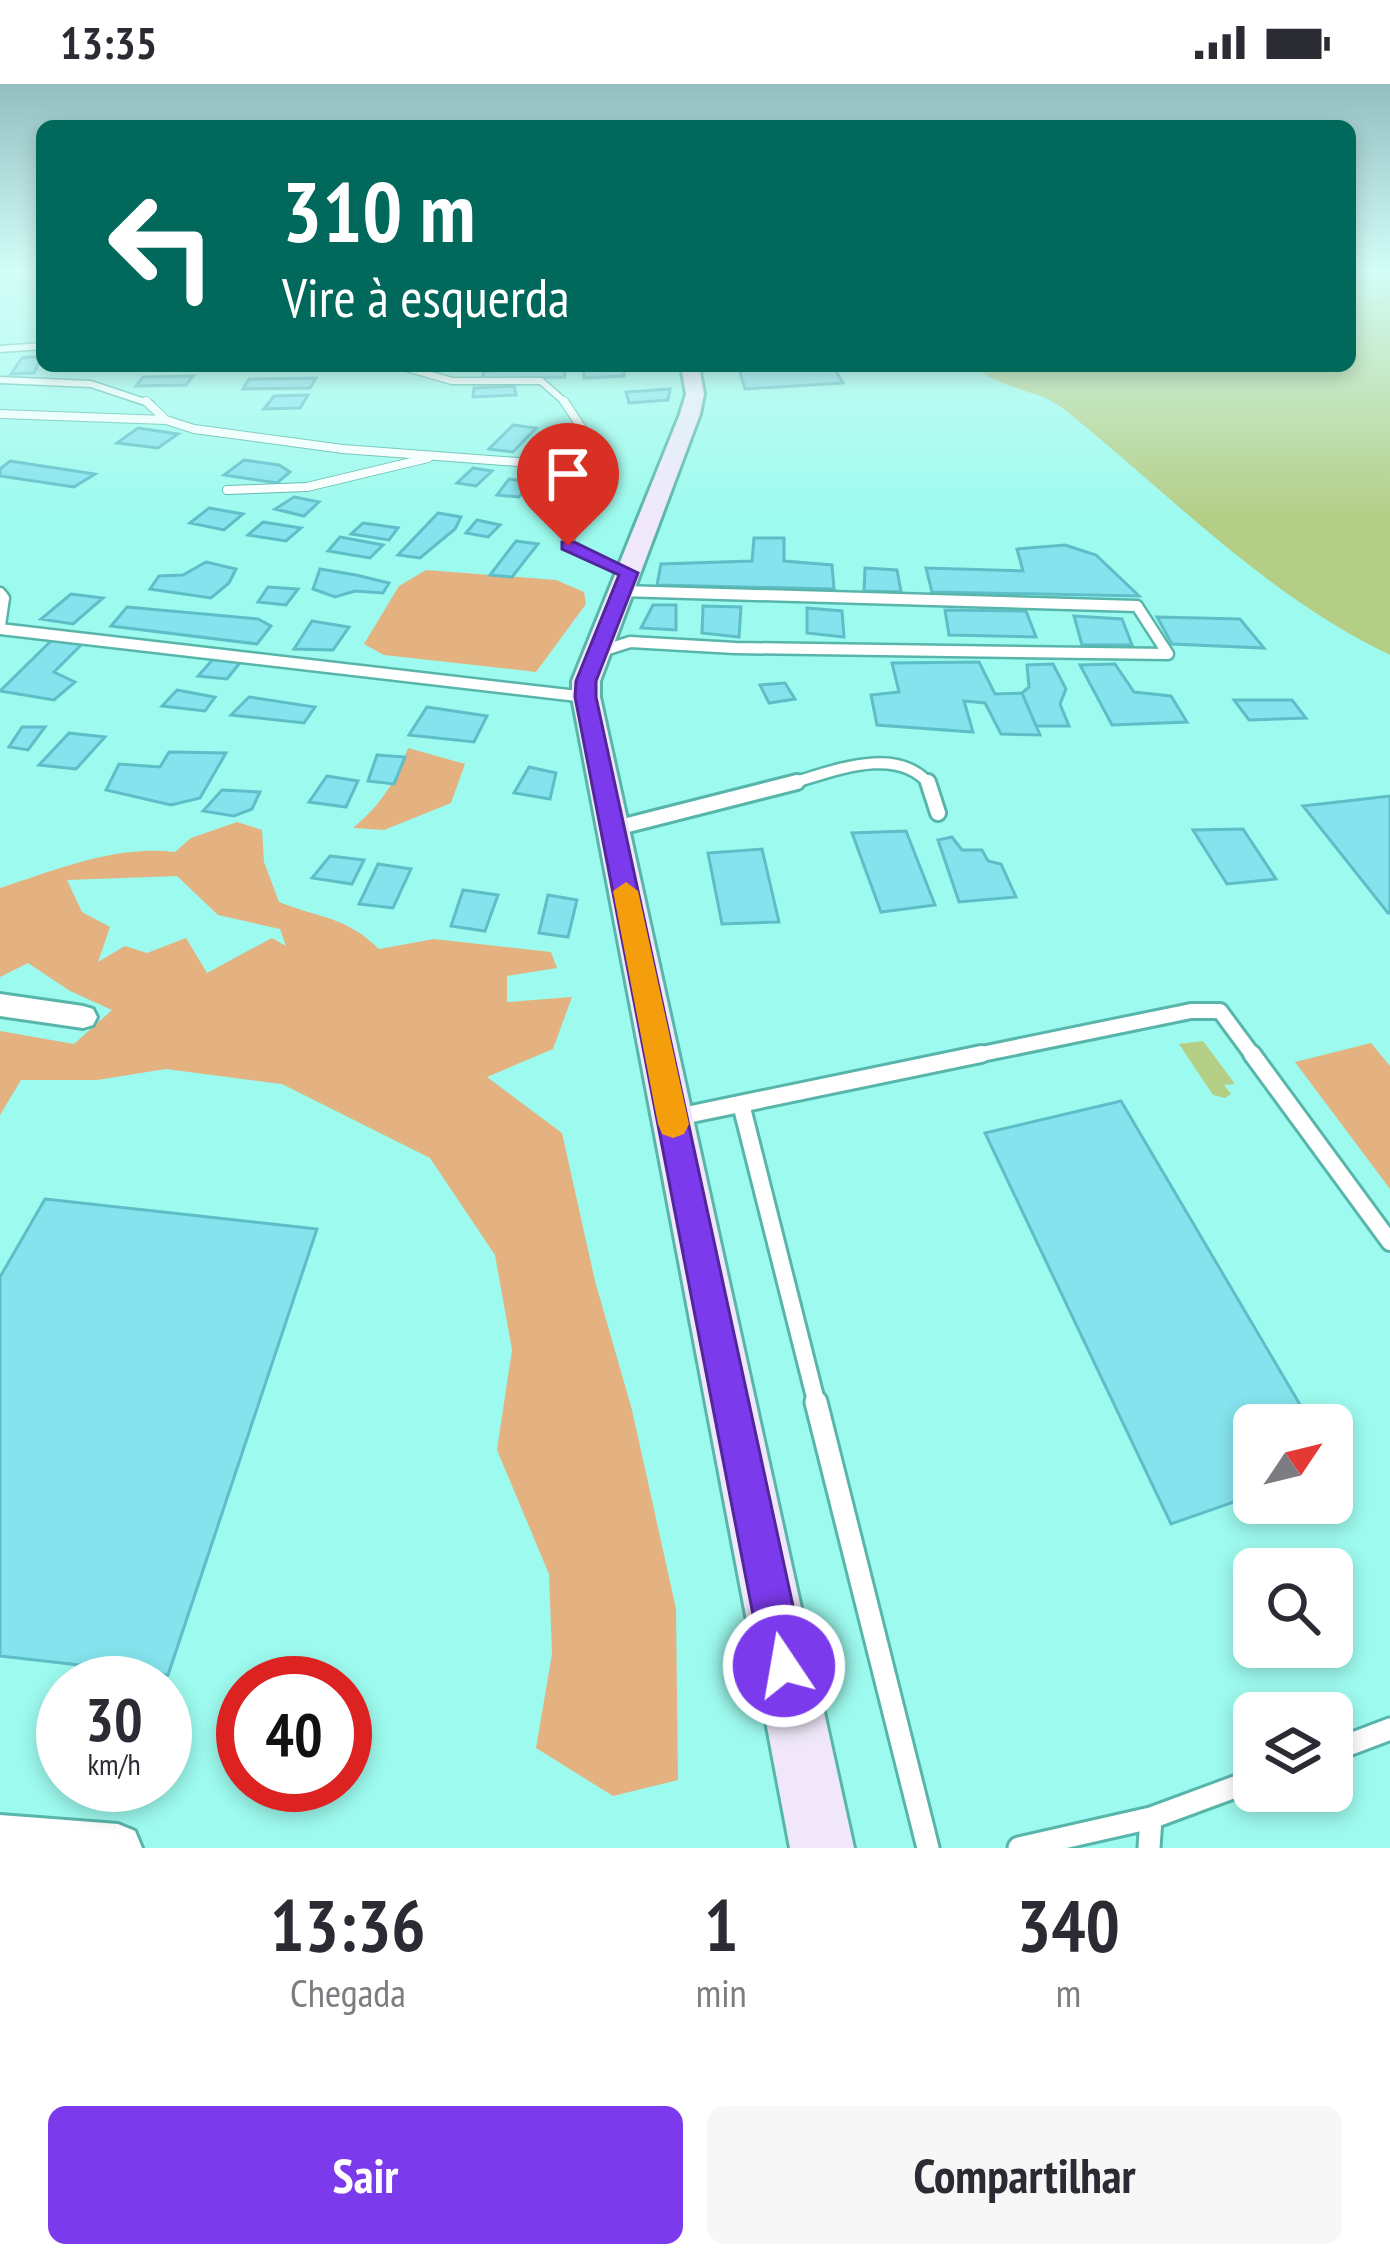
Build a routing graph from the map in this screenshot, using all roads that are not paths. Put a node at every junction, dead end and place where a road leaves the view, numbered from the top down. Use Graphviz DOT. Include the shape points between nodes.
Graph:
graph roads {
  1 [pos="412,372"];
  2 [pos="691,372"];
  3 [pos="0,380"];
  4 [pos="0,414"];
  5 [pos="166,420"];
  6 [pos="434,456"];
  7 [pos="597,468"];
  8 [pos="227,490"];
  9 [pos="625,582"];
  10 [pos="0,593"];
  11 [pos="0,627"];
  12 [pos="595,656"];
  13 [pos="586,697"];
  14 [pos="938,813"];
  15 [pos="613,829"];
  16 [pos="0,1005"];
  17 [pos="83,1017"];
  18 [pos="741,1104"];
  19 [pos="672,1118"];
  20 [pos="1390,1242"];
  21 [pos="1390,1729"];
  22 [pos="1353,1742"];
  23 [pos="1233,1788"];
  24 [pos="1151,1818"];
  25 [pos="0,1839"];
  26 [pos="118,1848"];
  27 [pos="822,1848"];
  28 [pos="928,1848"];
  29 [pos="1018,1848"];
  30 [pos="1149,1848"];
  1 -- 7 [label="lane" via="454,384 541,381 571,408"];
  2 -- 9 [label="street" via="690,414"];
  3 -- 5 [label="lane" via="112,388 160,407"];
  4 -- 5 [label="lane"];
  5 -- 6 [label="lane"];
  6 -- 7 [label="lane"];
  6 -- 8 [label="lane" via="307,487"];
  7 -- 9 [label="lane" via="568,546"];
  9 -- 12 [label="street"];
  9 -- 12 [label="lane" via="1137,606 1168,654 630,642"];
  10 -- 11 [label="lane"];
  11 -- 13 [label="lane"];
  12 -- 13 [label="street"];
  13 -- 15 [label="street"];
  14 -- 15 [label="lane" via="923,776 873,762"];
  15 -- 19 [label="street"];
  16 -- 17 [label="street"];
  18 -- 19 [label="lane"];
  18 -- 20 [label="lane" via="1220,1010"];
  18 -- 28 [label="lane"];
  19 -- 27 [label="street"];
  21 -- 22 [label="lane"];
  23 -- 24 [label="lane"];
  24 -- 29 [label="lane"];
  24 -- 30 [label="lane"];
  25 -- 26 [label="street"];
}
